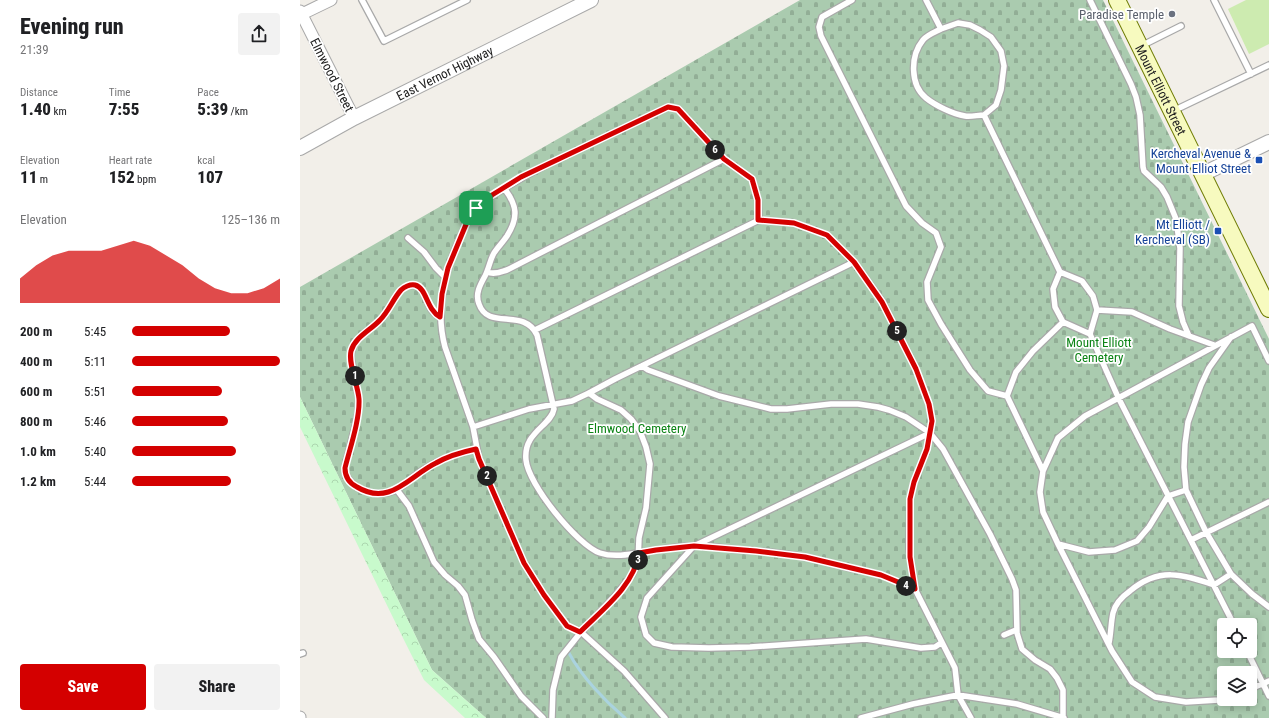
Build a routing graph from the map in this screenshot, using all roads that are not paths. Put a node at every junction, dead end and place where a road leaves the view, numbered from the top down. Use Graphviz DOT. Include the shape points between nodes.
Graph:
graph roads {
  1 [pos="331,0"];
  2 [pos="362,0"];
  3 [pos="467,0"];
  4 [pos="591,0"];
  5 [pos="852,0"];
  6 [pos="926,0"];
  7 [pos="1090,0"];
  8 [pos="1118,0"];
  9 [pos="1214,0"];
  10 [pos="301,14"];
  11 [pos="1181,26"];
  12 [pos="941,29"];
  13 [pos="1140,46"];
  14 [pos="1269,65"];
  15 [pos="1251,74"];
  16 [pos="1172,112"];
  17 [pos="984,115"];
  18 [pos="354,118"];
  19 [pos="1269,142"];
  20 [pos="300,148"];
  21 [pos="724,159"];
  22 [pos="1203,174"];
  23 [pos="504,188"];
  24 [pos="758,220"];
  25 [pos="408,238"];
  26 [pos="854,262"];
  27 [pos="487,272"];
  28 [pos="1060,272"];
  29 [pos="445,277"];
  30 [pos="1269,309"];
  31 [pos="1097,310"];
  32 [pos="440,317"];
  33 [pos="1063,322"];
  34 [pos="534,330"];
  35 [pos="1090,334"];
  36 [pos="1189,336"];
  37 [pos="1232,336"];
  38 [pos="1214,346"];
  39 [pos="1269,361"];
  40 [pos="642,366"];
  41 [pos="589,393"];
  42 [pos="1008,396"];
  43 [pos="1118,397"];
  44 [pos="553,404"];
  45 [pos="473,427"];
  46 [pos="930,433"];
  47 [pos="476,449"];
  48 [pos="1043,471"];
  49 [pos="397,490"];
  50 [pos="1186,490"];
  51 [pos="1168,496"];
  52 [pos="1269,502"];
  53 [pos="1206,532"];
  54 [pos="1191,540"];
  55 [pos="1058,544"];
  56 [pos="694,546"];
  57 [pos="639,553"];
  58 [pos="1231,574"];
  59 [pos="1214,585"];
  60 [pos="915,589"];
  61 [pos="1269,607"];
  62 [pos="1230,618"];
  63 [pos="1016,630"];
  64 [pos="580,632"];
  65 [pos="1004,635"];
  66 [pos="941,643"];
  67 [pos="1109,644"];
  68 [pos="1251,658"];
  69 [pos="1266,683"];
  70 [pos="958,695"];
  71 [pos="1269,696"];
  72 [pos="1217,700"];
  73 [pos="543,718"];
  74 [pos="552,718"];
  75 [pos="664,718"];
  76 [pos="861,718"];
  77 [pos="970,718"];
  78 [pos="1063,718"];
  1 -- 10 [label="street"];
  2 -- 3 [label="lane" via="384,41"];
  4 -- 18 [label="street, East Vernor Highway"];
  5 -- 42 [label="lane" via="822,17 819,27 821,36 906,206 936,233 941,247 927,282 928,300 974,375 988,391"];
  6 -- 12 [label="lane"];
  7 -- 36 [label="lane" via="1136,97 1140,115 1144,171 1167,196 1176,219 1180,248 1179,306"];
  8 -- 13 [label="main road, Mount Elliott Street"];
  9 -- 15 [label="lane"];
  10 -- 18 [label="street, Elmwood Street"];
  11 -- 13 [label="lane"];
  12 -- 17 [label="lane" via="958,23 970,25 991,37 1001,51 1004,66 1001,90 996,105"];
  12 -- 17 [label="lane" via="924,38 917,49 913,62 914,76 920,90 925,98 950,111 966,116"];
  13 -- 16 [label="main road, Mount Elliott Street"];
  14 -- 15 [label="lane"];
  15 -- 16 [label="lane"];
  16 -- 22 [label="main road, Mount Elliott Street"];
  17 -- 28 [label="lane"];
  18 -- 20 [label="street, East Vernor Highway"];
  19 -- 22 [label="street"];
  21 -- 23 [label="lane" via="678,109 668,107 521,177"];
  21 -- 24 [label="lane" via="752,179 758,200"];
  21 -- 27 [label="lane" via="507,270"];
  22 -- 30 [label="main road, Mount Elliott Street"];
  23 -- 27 [label="lane" via="513,201 515,220 494,254"];
  23 -- 29 [label="lane" via="487,199 473,213"];
  24 -- 26 [label="lane" via="794,223 827,235"];
  24 -- 34 [label="lane"];
  25 -- 29 [label="lane"];
  26 -- 40 [label="lane"];
  26 -- 46 [label="lane" via="882,302 916,369 931,409"];
  27 -- 34 [label="lane" via="477,295 482,312 494,318 517,319"];
  28 -- 31 [label="lane" via="1082,281 1093,296"];
  28 -- 33 [label="lane" via="1053,289 1055,307"];
  29 -- 32 [label="lane"];
  31 -- 35 [label="lane"];
  31 -- 36 [label="lane" via="1132,312"];
  32 -- 45 [label="lane" via="445,347"];
  32 -- 49 [label="lane" via="434,314 420,288 408,286 401,291 381,320 356,341 351,353 359,399 358,414 345,468 347,478 354,486 365,492 382,494"];
  33 -- 35 [label="lane"];
  33 -- 42 [label="lane" via="1016,372"];
  34 -- 44 [label="lane"];
  35 -- 43 [label="lane"];
  36 -- 38 [label="lane"];
  37 -- 38 [label="lane"];
  37 -- 39 [label="lane" via="1252,326"];
  37 -- 50 [label="lane" via="1209,368 1188,422 1184,468"];
  38 -- 43 [label="lane"];
  40 -- 41 [label="lane"];
  40 -- 46 [label="lane" via="713,394 771,409 831,404 878,407 906,417"];
  41 -- 44 [label="lane" via="563,404"];
  41 -- 57 [label="lane" via="626,414 636,425 646,447 650,464"];
  42 -- 48 [label="lane"];
  43 -- 48 [label="lane" via="1085,416 1058,438"];
  43 -- 51 [label="lane"];
  44 -- 45 [label="lane"];
  44 -- 57 [label="lane" via="552,416 533,436 527,447 527,466 534,482 560,518 594,550 608,555"];
  45 -- 47 [label="lane"];
  46 -- 56 [label="lane"];
  46 -- 60 [label="lane" via="910,499 910,557"];
  46 -- 63 [label="lane" via="943,449 1012,579 1016,590"];
  47 -- 49 [label="lane" via="435,463"];
  47 -- 64 [label="lane" via="524,563 567,626"];
  48 -- 55 [label="lane" via="1040,492 1043,512"];
  49 -- 73 [label="lane" via="409,506 434,562 465,595 479,639 521,696"];
  50 -- 51 [label="lane"];
  50 -- 53 [label="lane"];
  51 -- 54 [label="lane"];
  51 -- 55 [label="lane" via="1137,541 1115,550 1089,552"];
  52 -- 53 [label="lane"];
  53 -- 54 [label="lane"];
  53 -- 58 [label="lane"];
  54 -- 59 [label="lane"];
  55 -- 67 [label="lane"];
  56 -- 57 [label="lane"];
  56 -- 60 [label="lane" via="805,557 881,575"];
  56 -- 66 [label="lane" via="647,598 640,617 646,635 654,643 709,648 866,639 921,648"];
  57 -- 64 [label="lane" via="634,571 623,587"];
  58 -- 59 [label="lane"];
  58 -- 61 [label="lane"];
  59 -- 62 [label="lane"];
  59 -- 67 [label="lane" via="1178,575 1162,574 1146,581 1122,598 1114,611"];
  60 -- 66 [label="lane"];
  63 -- 65 [label="lane"];
  63 -- 78 [label="lane" via="1022,650 1050,668 1057,678 1063,690"];
  64 -- 74 [label="lane" via="561,657 553,690"];
  64 -- 75 [label="lane" via="624,671"];
  66 -- 70 [label="lane" via="955,668"];
  67 -- 72 [label="lane" via="1132,682 1155,697 1186,702"];
  68 -- 69 [label="lane"];
  69 -- 71 [label="lane"];
  70 -- 76 [label="lane"];
  70 -- 77 [label="lane"];
  70 -- 78 [label="lane" via="1017,704"];
}
